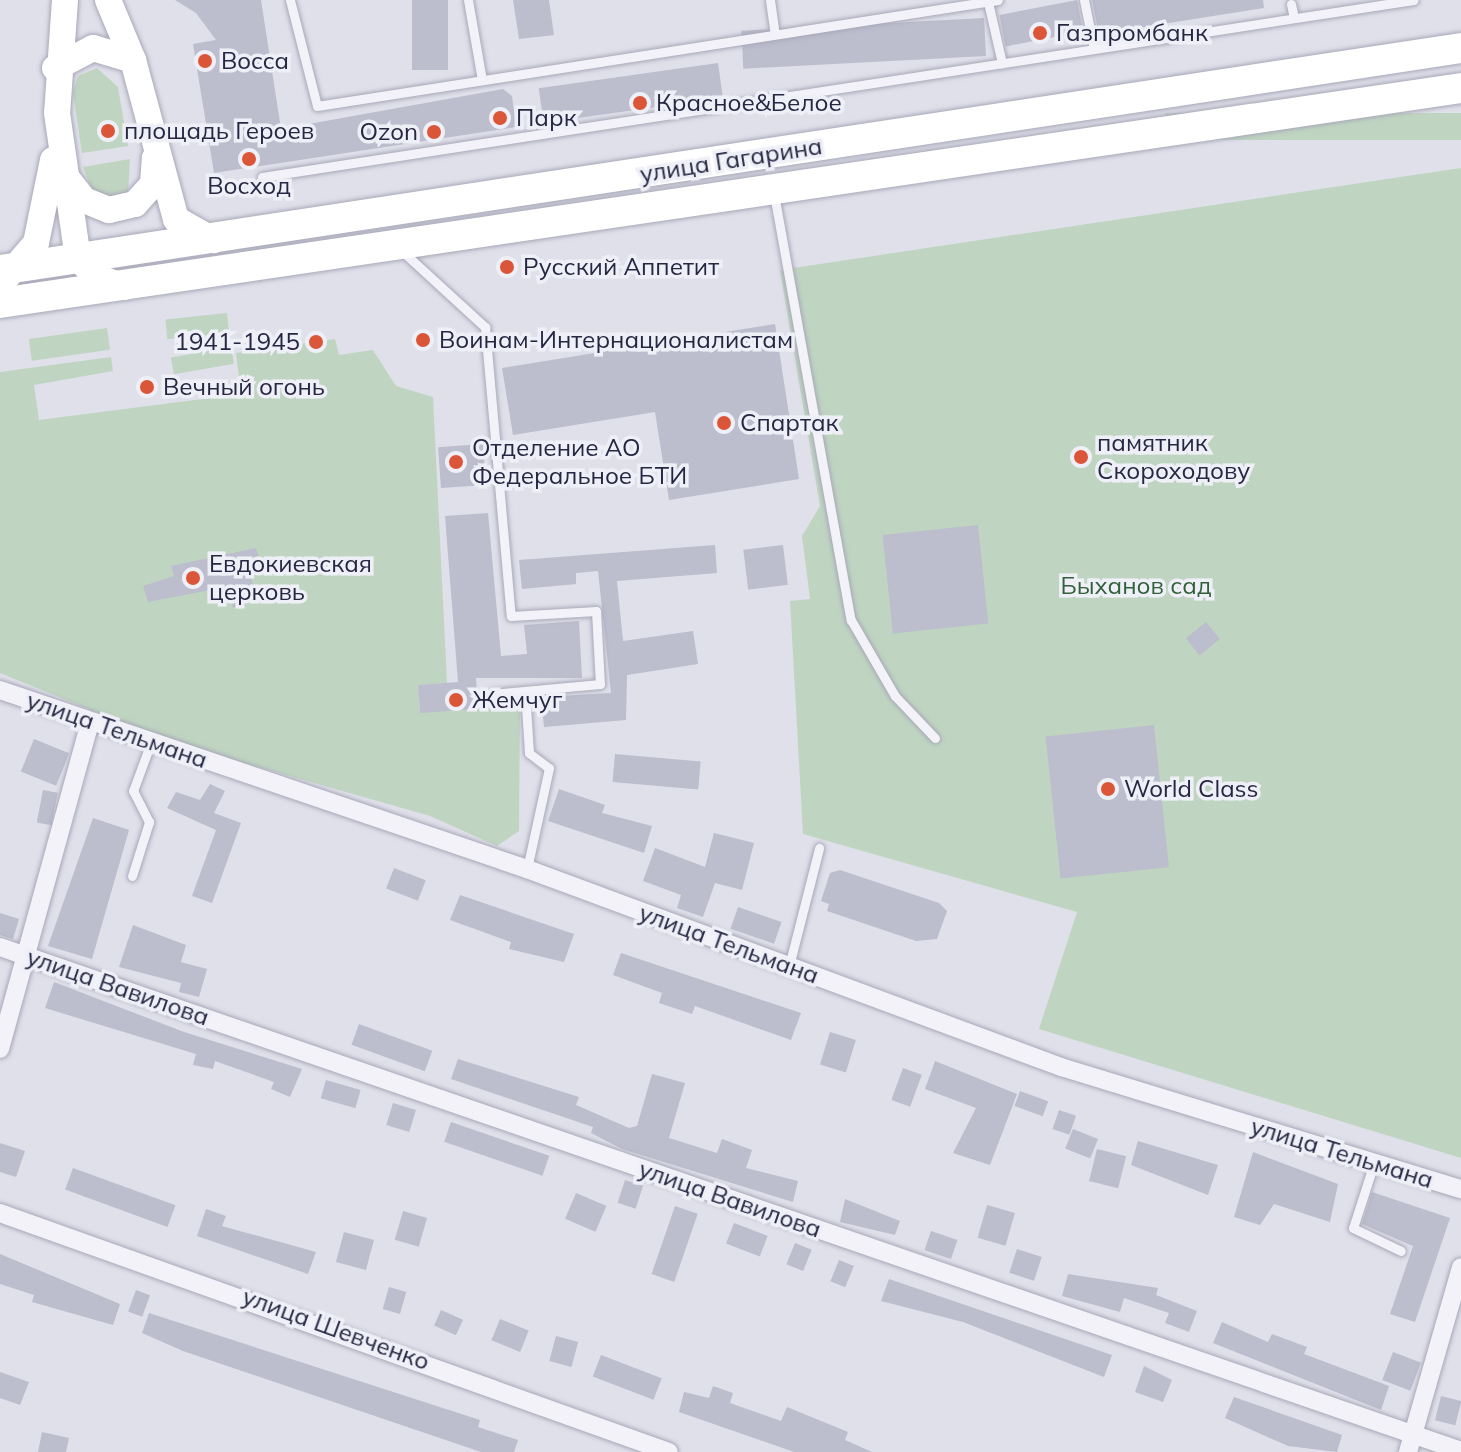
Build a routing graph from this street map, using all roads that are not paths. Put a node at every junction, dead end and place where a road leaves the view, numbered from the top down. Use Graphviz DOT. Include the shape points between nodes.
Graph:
graph roads {
  1 [pos="65,0"];
  2 [pos="108,0"];
  3 [pos="290,0"];
  4 [pos="468,0"];
  5 [pos="770,0"];
  6 [pos="1084,0"];
  7 [pos="1413,0"];
  8 [pos="993,1"];
  9 [pos="1291,4"];
  10 [pos="1294,18"];
  11 [pos="775,34"];
  12 [pos="1461,48"];
  13 [pos="1094,49"];
  14 [pos="133,60"];
  15 [pos="1002,63"];
  16 [pos="55,68"];
  17 [pos="1275,76"];
  18 [pos="482,80"];
  19 [pos="1461,88"];
  20 [pos="57,113"];
  21 [pos="1280,116"];
  22 [pos="155,158"];
  23 [pos="66,177"];
  24 [pos="262,177"];
  25 [pos="774,194"];
  26 [pos="213,240"];
  27 [pos="399,249"];
  28 [pos="78,259"];
  29 [pos="7,274"];
  30 [pos="127,288"];
  31 [pos="0,303"];
  32 [pos="0,690"];
  33 [pos="525,691"];
  34 [pos="491,694"];
  35 [pos="90,722"];
  36 [pos="935,738"];
  37 [pos="151,742"];
  38 [pos="819,848"];
  39 [pos="527,869"];
  40 [pos="132,876"];
  41 [pos="0,947"];
  42 [pos="25,955"];
  43 [pos="789,966"];
  44 [pos="0,1049"];
  45 [pos="1374,1163"];
  46 [pos="1461,1189"];
  47 [pos="0,1213"];
  48 [pos="1401,1251"];
  49 [pos="1461,1267"];
  50 [pos="1456,1298"];
  51 [pos="1411,1444"];
  52 [pos="1461,1451"];
  53 [pos="669,1452"];
  1 -- 16 [label="main road"];
  2 -- 14 [label="main road"];
  3 -- 18 [label="lane" via="317,106"];
  4 -- 18 [label="lane"];
  5 -- 11 [label="lane"];
  6 -- 13 [label="lane"];
  7 -- 10 [label="lane"];
  8 -- 11 [label="lane"];
  8 -- 15 [label="lane"];
  9 -- 10 [label="lane"];
  10 -- 13 [label="lane"];
  11 -- 18 [label="lane"];
  12 -- 17 [label="main road, улица Гагарина"];
  13 -- 15 [label="lane"];
  14 -- 16 [label="main road" via="93,48"];
  14 -- 22 [label="main road"];
  15 -- 24 [label="lane"];
  16 -- 20 [label="main road"];
  17 -- 21 [label="main road" via="1291,80 1300,93 1295,109"];
  17 -- 26 [label="main road, улица Гагарина"];
  19 -- 21 [label="main road, улица Гагарина"];
  20 -- 23 [label="main road"];
  20 -- 29 [label="main road" via="49,205"];
  21 -- 25 [label="main road, улица Гагарина"];
  22 -- 23 [label="main road" via="153,184 135,204 109,210 84,200"];
  22 -- 26 [label="main road" via="176,219"];
  23 -- 28 [label="main road"];
  25 -- 27 [label="main road, улица Гагарина"];
  25 -- 36 [label="lane" via="851,620 895,696"];
  26 -- 28 [label="main road, улица Гагарина"];
  27 -- 30 [label="main road, улица Гагарина"];
  27 -- 33 [label="lane" via="485,327 511,616 596,611 600,684"];
  28 -- 29 [label="main road, улица Гагарина"];
  28 -- 30 [label="main road" via="97,277"];
  30 -- 31 [label="main road, улица Гагарина"];
  32 -- 35 [label="street, улица Тельмана"];
  33 -- 34 [label="lane"];
  33 -- 39 [label="lane" via="529,753 549,768"];
  35 -- 37 [label="street, улица Тельмана"];
  35 -- 42 [label="street"];
  37 -- 39 [label="street, улица Тельмана"];
  37 -- 40 [label="lane" via="133,791 149,822"];
  38 -- 43 [label="lane"];
  39 -- 43 [label="street, улица Тельмана"];
  41 -- 42 [label="street, улица Вавилова"];
  42 -- 44 [label="street"];
  42 -- 51 [label="street, улица Вавилова"];
  43 -- 45 [label="street, улица Тельмана" via="1061,1067"];
  45 -- 46 [label="street, улица Тельмана"];
  45 -- 48 [label="lane" via="1353,1228"];
  47 -- 53 [label="street, улица Шевченко"];
  49 -- 50 [label="street"];
  50 -- 51 [label="street"];
  51 -- 52 [label="street, улица Вавилова"];
}
